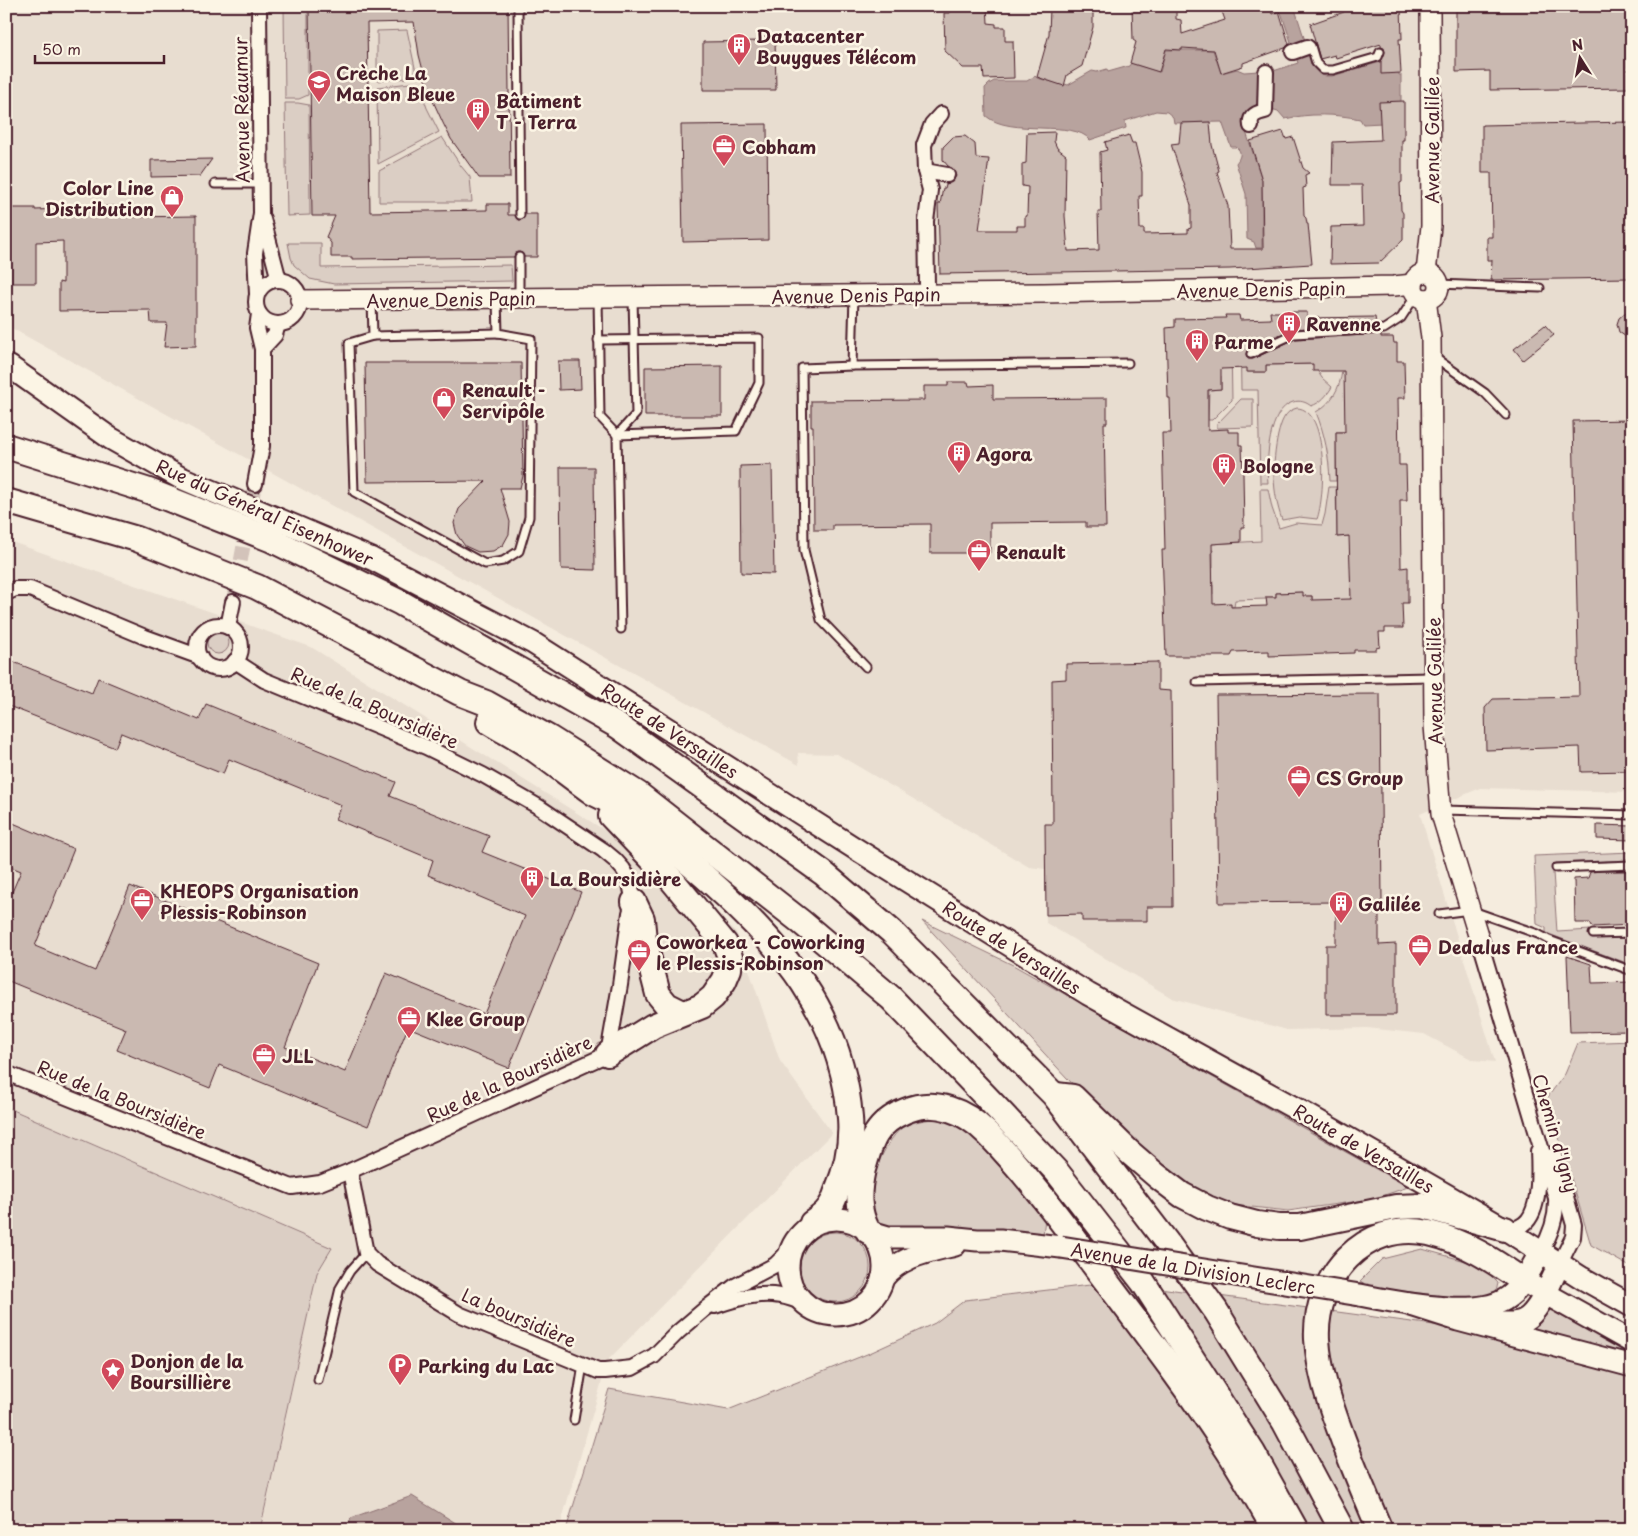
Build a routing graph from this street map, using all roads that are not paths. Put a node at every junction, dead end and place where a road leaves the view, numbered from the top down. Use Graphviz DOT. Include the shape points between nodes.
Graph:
graph roads {
  1 [pos="259,6"];
  2 [pos="1430,6"];
  3 [pos="518,10"];
  4 [pos="1309,47"];
  5 [pos="1293,52"];
  6 [pos="1380,52"];
  7 [pos="1266,72"];
  8 [pos="940,114"];
  9 [pos="1251,126"];
  10 [pos="925,171"];
  11 [pos="947,175"];
  12 [pos="215,184"];
  13 [pos="261,184"];
  14 [pos="261,213"];
  15 [pos="520,214"];
  16 [pos="519,257"];
  17 [pos="279,280"];
  18 [pos="927,284"];
  19 [pos="1424,287"];
  20 [pos="1540,288"];
  21 [pos="257,294"];
  22 [pos="854,295"];
  23 [pos="598,297"];
  24 [pos="633,297"];
  25 [pos="497,298"];
  26 [pos="518,298"];
  27 [pos="300,300"];
  28 [pos="372,300"];
  29 [pos="259,314"];
  30 [pos="278,324"];
  31 [pos="498,333"];
  32 [pos="373,336"];
  33 [pos="598,340"];
  34 [pos="634,340"];
  35 [pos="262,349"];
  36 [pos="1251,354"];
  37 [pos="1431,355"];
  38 [pos="1128,363"];
  39 [pos="6,366"];
  40 [pos="852,366"];
  41 [pos="1506,415"];
  42 [pos="618,434"];
  43 [pos="6,446"];
  44 [pos="255,484"];
  45 [pos="6,501"];
  46 [pos="6,594"];
  47 [pos="233,602"];
  48 [pos="228,627"];
  49 [pos="620,629"];
  50 [pos="532,643"];
  51 [pos="200,657"];
  52 [pos="235,662"];
  53 [pos="866,667"];
  54 [pos="1433,677"];
  55 [pos="1197,682"];
  56 [pos="460,693"];
  57 [pos="593,793"];
  58 [pos="1441,810"];
  59 [pos="1632,815"];
  60 [pos="1632,865"];
  61 [pos="1556,868"];
  62 [pos="634,902"];
  63 [pos="1470,910"];
  64 [pos="1439,914"];
  65 [pos="1632,933"];
  66 [pos="1593,934"];
  67 [pos="1481,945"];
  68 [pos="1632,971"];
  69 [pos="683,1013"];
  70 [pos="1514,1052"];
  71 [pos="608,1054"];
  72 [pos="6,1073"];
  73 [pos="1524,1088"];
  74 [pos="1054,1095"];
  75 [pos="1533,1118"];
  76 [pos="350,1171"];
  77 [pos="812,1224"];
  78 [pos="1505,1229"];
  79 [pos="868,1231"];
  80 [pos="977,1240"];
  81 [pos="790,1250"];
  82 [pos="1541,1251"];
  83 [pos="366,1253"];
  84 [pos="1560,1263"];
  85 [pos="882,1279"];
  86 [pos="1523,1281"];
  87 [pos="1545,1293"];
  88 [pos="1408,1304"];
  89 [pos="1632,1306"];
  90 [pos="704,1309"];
  91 [pos="814,1309"];
  92 [pos="1458,1320"];
  93 [pos="1632,1342"];
  94 [pos="583,1365"];
  95 [pos="1632,1366"];
  96 [pos="318,1380"];
  97 [pos="574,1420"];
  98 [pos="1275,1530"];
  99 [pos="1296,1530"];
  100 [pos="1342,1530"];
  101 [pos="1380,1530"];
  1 -- 13 [label="street, Avenue Réaumur"];
  2 -- 19 [label="main road, Avenue Galilée" via="1431,226"];
  3 -- 15 [label="lane"];
  4 -- 5 [label="street"];
  4 -- 6 [label="lane" via="1323,70 1378,57"];
  7 -- 9 [label="street" via="1265,111 1252,116"];
  8 -- 10 [label="street" via="932,124 924,145"];
  10 -- 11 [label="street"];
  10 -- 18 [label="street" via="930,190 926,221"];
  12 -- 13 [label="lane"];
  13 -- 14 [label="street, Avenue Réaumur"];
  14 -- 17 [label="street, Avenue Réaumur"];
  14 -- 21 [label="street, Avenue Réaumur" via="255,253"];
  16 -- 26 [label="lane"];
  17 -- 21 [label="street" via="266,283"];
  17 -- 27 [label="street" via="291,284"];
  19 -- 20 [label="lane"];
  19 -- 22 [label="main road, Avenue Denis Papin"];
  19 -- 36 [label="lane" via="1401,318 1384,329 1294,334"];
  19 -- 37 [label="main road, Avenue Galilée"];
  21 -- 29 [label="street"];
  22 -- 24 [label="main road, Avenue Denis Papin"];
  22 -- 40 [label="lane"];
  23 -- 24 [label="main road, Avenue Denis Papin"];
  23 -- 26 [label="main road, Avenue Denis Papin"];
  23 -- 33 [label="lane"];
  24 -- 34 [label="lane"];
  25 -- 26 [label="main road, Avenue Denis Papin"];
  25 -- 28 [label="main road, Avenue Denis Papin"];
  25 -- 31 [label="lane"];
  27 -- 28 [label="main road, Avenue Denis Papin"];
  27 -- 30 [label="street" via="291,319"];
  28 -- 32 [label="lane"];
  29 -- 30 [label="street" via="270,323"];
  29 -- 35 [label="street" via="257,328"];
  30 -- 35 [label="street" via="275,335"];
  31 -- 32 [label="lane"];
  31 -- 32 [label="lane" via="531,339 528,517 519,551 503,561 485,564 354,492 349,343"];
  33 -- 34 [label="lane"];
  33 -- 42 [label="lane" via="600,417"];
  34 -- 42 [label="lane" via="636,414"];
  34 -- 42 [label="lane" via="759,338 759,382 736,431"];
  35 -- 44 [label="street" via="262,446"];
  37 -- 41 [label="lane" via="1485,393"];
  37 -- 54 [label="main road, Avenue Galilée"];
  38 -- 40 [label="lane"];
  39 -- 50 [label="main road, Rue du Général Eisenhower" via="110,438 179,476 372,559"];
  40 -- 53 [label="lane" via="802,368 804,550 821,620"];
  42 -- 49 [label="lane"];
  43 -- 74 [label="highway" via="146,490 270,539 401,603 618,726 823,873 892,932"];
  45 -- 56 [label="highway" via="137,539 257,587"];
  46 -- 51 [label="street" via="15,589 30,589"];
  47 -- 48 [label="street"];
  48 -- 51 [label="street" via="216,625 204,631 199,638"];
  48 -- 52 [label="street" via="235,632 241,644"];
  50 -- 78 [label="main road, Route de Versailles" via="1088,994"];
  51 -- 52 [label="street" via="218,669"];
  52 -- 62 [label="street, Rue de la Boursidière" via="264,680 426,747 511,790 615,860 629,879"];
  54 -- 55 [label="lane"];
  54 -- 58 [label="main road, Avenue Galilée"];
  56 -- 57 [label="highway" via="465,707 536,750"];
  56 -- 99 [label="highway" via="549,738 638,794 800,921 891,998 1057,1172 1142,1282 1253,1453"];
  57 -- 69 [label="highway" via="725,944 730,957 724,981 702,1006"];
  57 -- 77 [label="highway" via="650,831 749,916 792,966 824,1017 846,1089 850,1145 834,1199"];
  58 -- 59 [label="lane"];
  58 -- 63 [label="main road, Avenue Galilée"];
  60 -- 61 [label="lane"];
  62 -- 69 [label="highway" via="642,920 658,994 667,1005"];
  62 -- 71 [label="street, Rue de la Boursidière"];
  63 -- 64 [label="lane"];
  63 -- 67 [label="main road, Avenue Galilée"];
  63 -- 68 [label="lane"];
  65 -- 66 [label="lane"];
  67 -- 70 [label="street, Avenue Galilée"];
  69 -- 71 [label="highway" via="653,1026"];
  70 -- 73 [label="street, Chemin d'Igny"];
  71 -- 76 [label="street, Rue de la Boursidière"];
  72 -- 76 [label="street, Rue de la Boursidière" via="292,1187 320,1183"];
  73 -- 75 [label="street, Chemin d'Igny"];
  73 -- 84 [label="street" via="1550,1144 1573,1218 1573,1237"];
  74 -- 78 [label="highway" via="1073,1097 1128,1151 1182,1195 1230,1217 1257,1224 1300,1227 1396,1207 1423,1206"];
  74 -- 100 [label="highway" via="1216,1311 1285,1423"];
  75 -- 78 [label="street" via="1538,1158 1533,1211 1524,1224"];
  75 -- 82 [label="street, Chemin d'Igny" via="1557,1207"];
  76 -- 83 [label="street"];
  77 -- 79 [label="main road" via="840,1219 854,1222"];
  77 -- 81 [label="main road" via="802,1231"];
  78 -- 82 [label="main road"];
  79 -- 80 [label="main road, Avenue de la Division Leclerc" via="888,1238"];
  79 -- 85 [label="main road" via="882,1253"];
  79 -- 98 [label="highway" via="860,1212 859,1191 869,1149 885,1123 896,1114 924,1105 950,1109 975,1123 1015,1163 1054,1211 1165,1360 1229,1452"];
  80 -- 85 [label="main road, Avenue de la Division Leclerc" via="914,1256 899,1263"];
  80 -- 88 [label="main road, Avenue de la Division Leclerc, bridge" via="1061,1247"];
  81 -- 90 [label="street, La boursidière" via="775,1265 735,1286"];
  81 -- 91 [label="main road" via="787,1261 789,1280 800,1299"];
  82 -- 84 [label="main road"];
  82 -- 86 [label="main road"];
  83 -- 94 [label="street, La boursidière" via="377,1264 458,1314"];
  83 -- 96 [label="lane" via="340,1288"];
  84 -- 87 [label="main road"];
  84 -- 89 [label="main road"];
  85 -- 91 [label="main road" via="871,1300 862,1308 838,1315"];
  86 -- 87 [label="main road"];
  86 -- 88 [label="main road" via="1505,1300 1484,1306"];
  86 -- 101 [label="highway" via="1460,1243 1426,1232 1394,1233 1368,1242 1354,1250 1334,1273 1324,1293 1317,1322 1323,1382 1354,1470"];
  87 -- 92 [label="main road" via="1525,1320 1506,1323"];
  87 -- 93 [label="main road"];
  88 -- 92 [label="main road"];
  90 -- 91 [label="street, La boursidière" via="757,1295 776,1295"];
  90 -- 94 [label="street, La boursidière" via="654,1356 632,1368 605,1371"];
  92 -- 95 [label="main road"];
  94 -- 97 [label="lane"];
}
